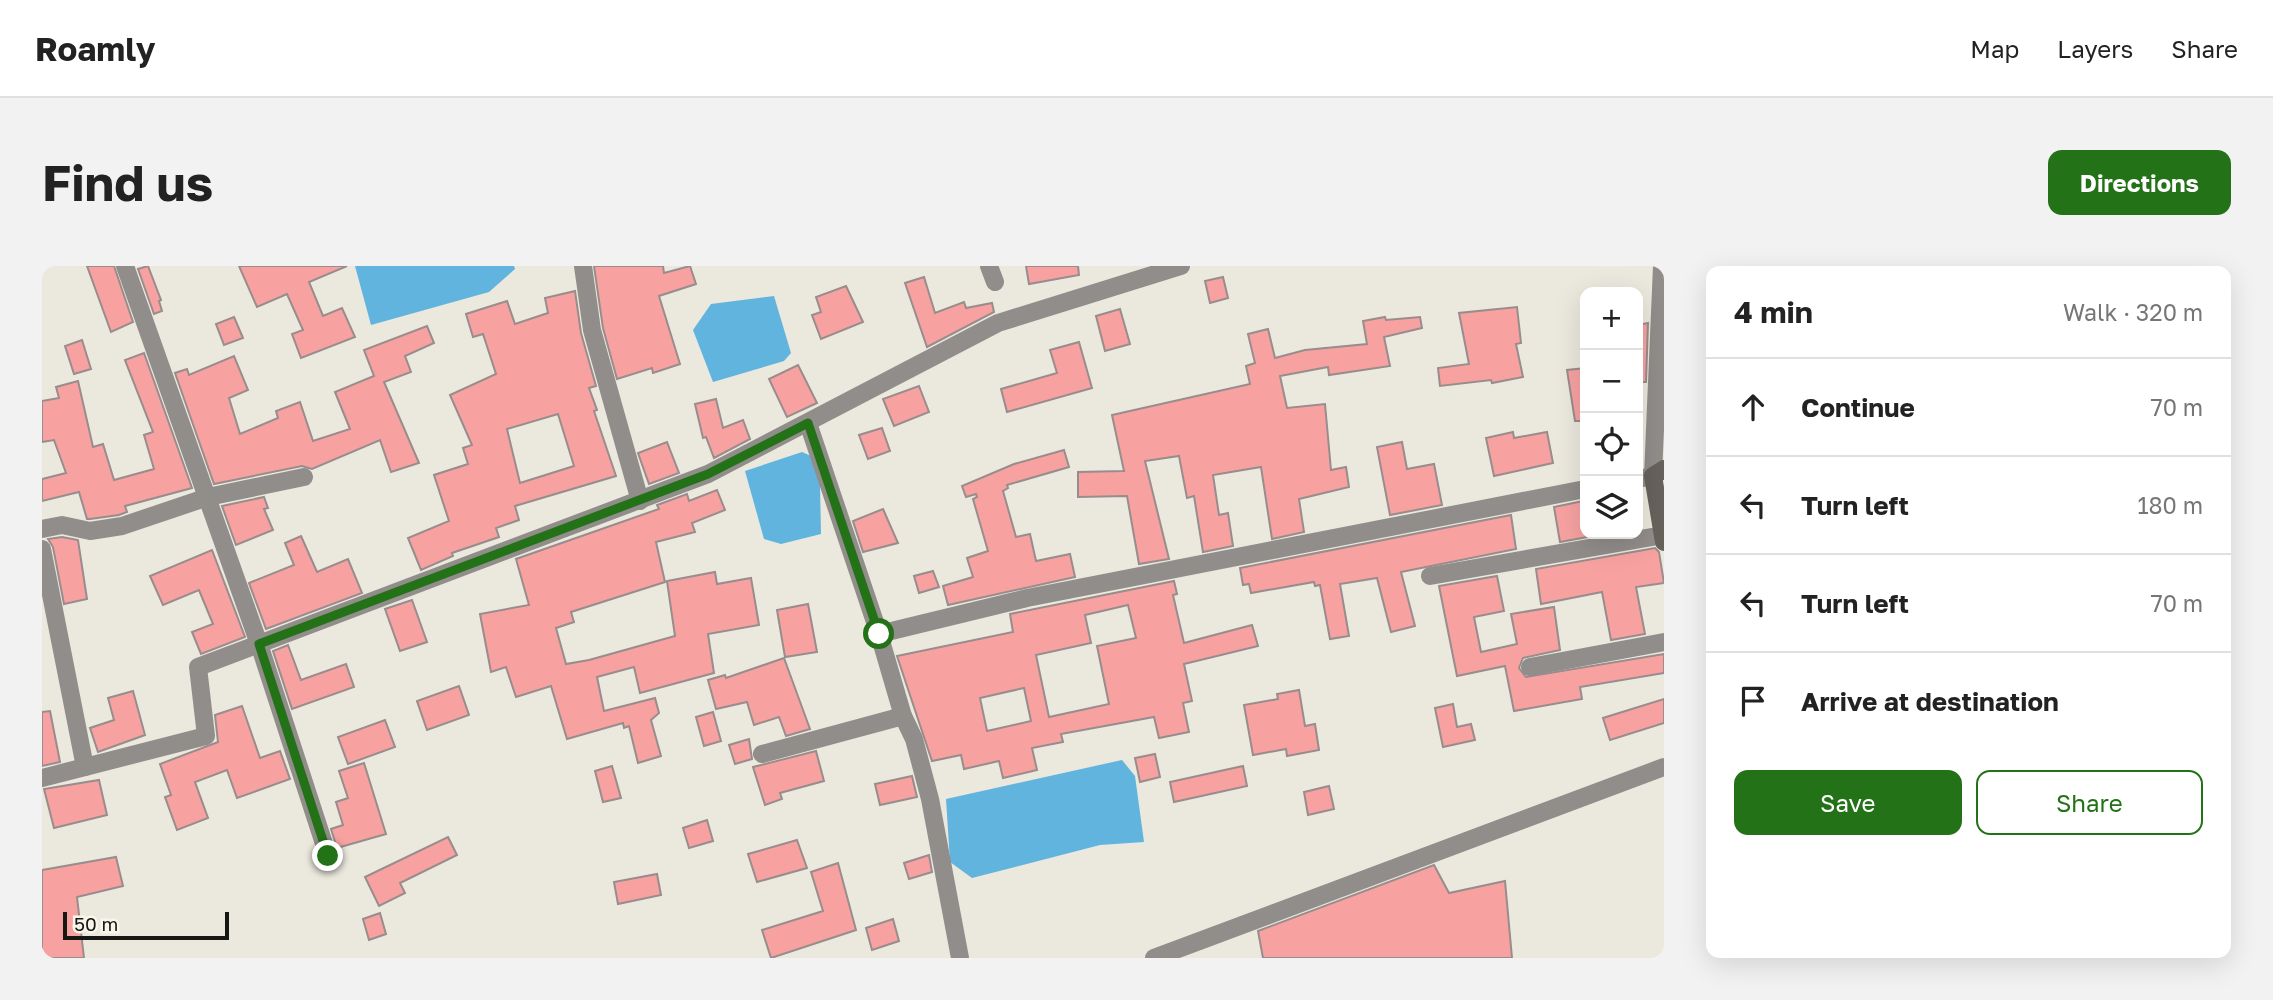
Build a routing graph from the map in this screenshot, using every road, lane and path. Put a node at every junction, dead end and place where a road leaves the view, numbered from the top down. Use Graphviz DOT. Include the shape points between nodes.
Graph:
graph roads {
  1 [pos="125,266"];
  2 [pos="583,266"];
  3 [pos="1181,266"];
  4 [pos="1662,266"];
  5 [pos="808,423"];
  6 [pos="1652,474"];
  7 [pos="304,477"];
  8 [pos="1580,490"];
  9 [pos="208,497"];
  10 [pos="640,500"];
  11 [pos="42,529"];
  12 [pos="1663,538"];
  13 [pos="42,549"];
  14 [pos="1430,576"];
  15 [pos="879,634"];
  16 [pos="1664,642"];
  17 [pos="259,644"];
  18 [pos="1530,667"];
  19 [pos="903,716"];
  20 [pos="762,754"];
  21 [pos="85,767"];
  22 [pos="1664,767"];
  23 [pos="42,778"];
  24 [pos="328,856"];
  25 [pos="960,958"];
  26 [pos="1154,958"];
  1 -- 9 [label="street"];
  2 -- 10 [label="street" via="593,330"];
  3 -- 5 [label="street" via="998,323"];
  4 -- 6 [label="street"];
  5 -- 10 [label="street" via="708,474"];
  5 -- 15 [label="street"];
  6 -- 12 [label="street"];
  7 -- 9 [label="street"];
  8 -- 15 [label="street" via="1027,598"];
  9 -- 11 [label="street" via="121,526 90,531 62,525"];
  9 -- 17 [label="street"];
  10 -- 17 [label="street"];
  12 -- 14 [label="street"];
  13 -- 21 [label="street"];
  15 -- 19 [label="street"];
  16 -- 18 [label="street"];
  17 -- 21 [label="street" via="198,667 206,736"];
  17 -- 24 [label="street"];
  19 -- 20 [label="street"];
  19 -- 25 [label="street" via="930,799"];
  21 -- 23 [label="street"];
  22 -- 26 [label="street"];
}
